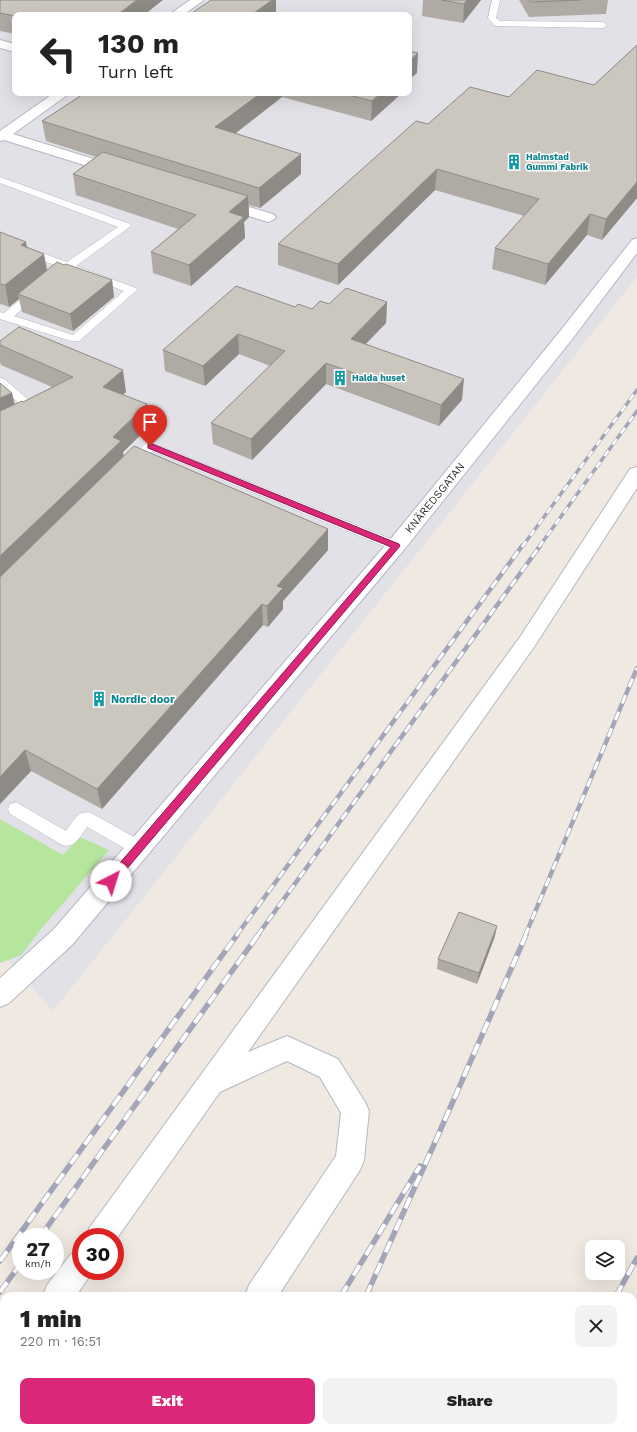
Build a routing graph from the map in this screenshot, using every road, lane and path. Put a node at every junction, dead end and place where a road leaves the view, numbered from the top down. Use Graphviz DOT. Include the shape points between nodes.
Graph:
graph roads {
  1 [pos="198,0"];
  2 [pos="496,0"];
  3 [pos="180,12"];
  4 [pos="603,25"];
  5 [pos="0,44"];
  6 [pos="12,47"];
  7 [pos="58,96"];
  8 [pos="1,136"];
  9 [pos="132,175"];
  10 [pos="0,180"];
  11 [pos="208,199"];
  12 [pos="268,217"];
  13 [pos="0,242"];
  14 [pos="637,243"];
  15 [pos="66,266"];
  16 [pos="54,276"];
  17 [pos="42,286"];
  18 [pos="3,316"];
  19 [pos="0,382"];
  20 [pos="0,429"];
  21 [pos="123,473"];
  22 [pos="637,473"];
  23 [pos="396,546"];
  24 [pos="16,809"];
  25 [pos="139,848"];
  26 [pos="0,994"];
  27 [pos="210,1083"];
  28 [pos="106,1228"];
  29 [pos="72,1277"];
  30 [pos="61,1292"];
  31 [pos="263,1292"];
  1 -- 3 [label="street"];
  2 -- 4 [label="lane" via="492,18 497,23"];
  5 -- 6 [label="street"];
  7 -- 8 [label="street"];
  8 -- 9 [label="street"];
  10 -- 15 [label="lane" via="126,226"];
  11 -- 12 [label="street"];
  13 -- 15 [label="lane"];
  14 -- 23 [label="street, KNÄREDSGATAN"];
  15 -- 16 [label="lane"];
  15 -- 18 [label="lane" via="132,290 75,339"];
  17 -- 18 [label="lane"];
  19 -- 20 [label="lane" via="36,410"];
  21 -- 23 [label="lane" via="150,446"];
  22 -- 27 [label="street" via="527,642"];
  23 -- 25 [label="street, KNÄREDSGATAN"];
  24 -- 25 [label="lane" via="68,840 86,818"];
  25 -- 26 [label="street, KNÄREDSGATAN" via="63,937"];
  27 -- 28 [label="street"];
  27 -- 31 [label="street" via="287,1048 330,1068 355,1111 350,1160"];
  29 -- 30 [label="street"];
}
